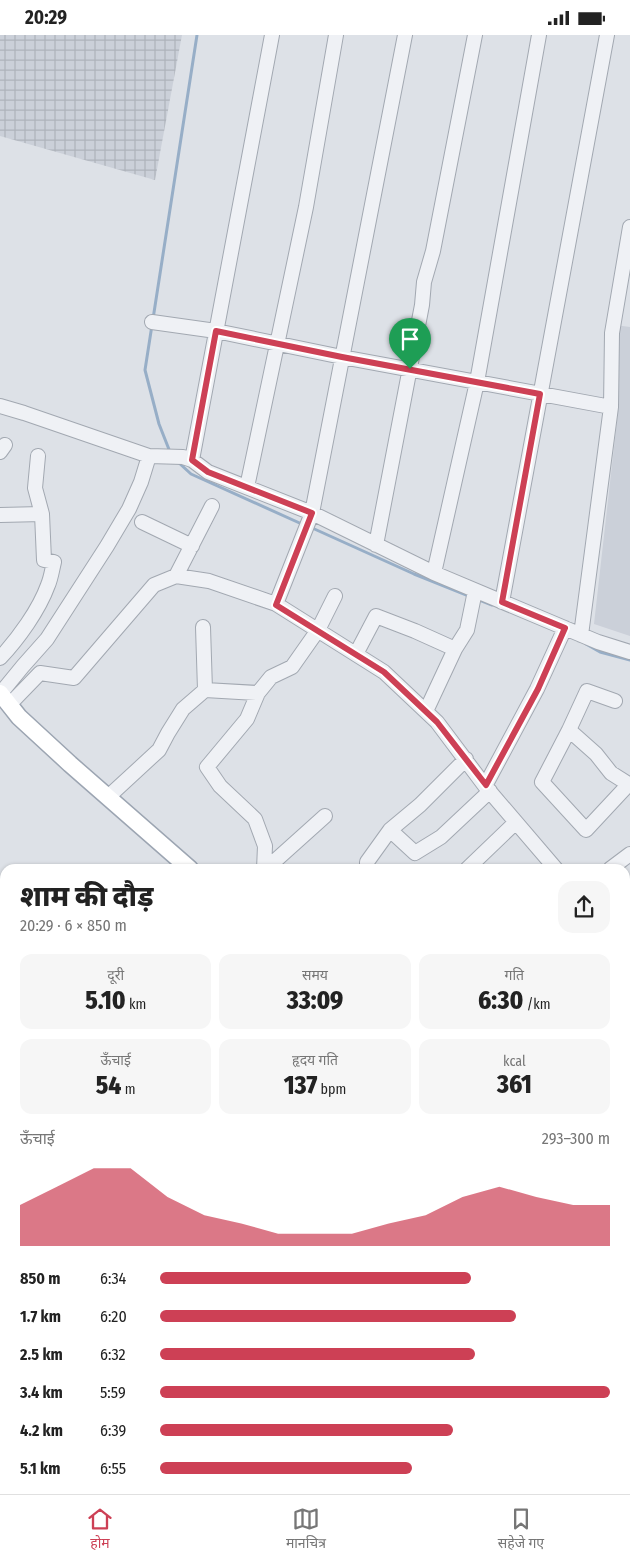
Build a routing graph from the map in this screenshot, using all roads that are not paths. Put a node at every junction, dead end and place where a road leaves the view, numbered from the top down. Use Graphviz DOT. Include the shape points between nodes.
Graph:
graph roads {
  1 [pos="272,35"];
  2 [pos="336,35"];
  3 [pos="405,35"];
  4 [pos="474,35"];
  5 [pos="540,35"];
  6 [pos="607,35"];
  7 [pos="630,227"];
  8 [pos="152,322"];
  9 [pos="216,331"];
  10 [pos="276,343"];
  11 [pos="342,357"];
  12 [pos="410,369"];
  13 [pos="476,382"];
  14 [pos="540,394"];
  15 [pos="0,406"];
  16 [pos="611,407"];
  17 [pos="38,456"];
  18 [pos="155,457"];
  19 [pos="187,458"];
  20 [pos="247,487"];
  21 [pos="212,506"];
  22 [pos="312,513"];
  23 [pos="42,514"];
  24 [pos="0,515"];
  25 [pos="142,522"];
  26 [pos="376,545"];
  27 [pos="192,546"];
  28 [pos="434,573"];
  29 [pos="176,576"];
  30 [pos="475,591"];
  31 [pos="335,596"];
  32 [pos="502,602"];
  33 [pos="276,605"];
  34 [pos="203,627"];
  35 [pos="318,630"];
  36 [pos="563,633"];
  37 [pos="581,635"];
  38 [pos="455,649"];
  39 [pos="630,652"];
  40 [pos="356,654"];
  41 [pos="0,658"];
  42 [pos="205,690"];
  43 [pos="258,693"];
  44 [pos="3,697"];
  45 [pos="615,701"];
  46 [pos="426,711"];
  47 [pos="569,730"];
  48 [pos="466,759"];
  49 [pos="629,785"];
  50 [pos="488,788"];
  51 [pos="108,797"];
  52 [pos="325,816"];
  53 [pos="516,822"];
  54 [pos="390,830"];
  55 [pos="630,854"];
  56 [pos="184,864"];
  57 [pos="265,864"];
  58 [pos="271,864"];
  59 [pos="367,864"];
  60 [pos="472,864"];
  61 [pos="552,864"];
  62 [pos="617,864"];
  1 -- 9 [label="street"];
  2 -- 10 [label="street" via="306,207"];
  3 -- 11 [label="street"];
  4 -- 12 [label="street" via="433,251 424,282"];
  5 -- 13 [label="street"];
  6 -- 14 [label="street"];
  7 -- 16 [label="street" via="612,333"];
  8 -- 9 [label="street"];
  9 -- 10 [label="street"];
  9 -- 19 [label="street"];
  10 -- 11 [label="street"];
  10 -- 20 [label="street"];
  11 -- 12 [label="street"];
  11 -- 22 [label="street"];
  12 -- 13 [label="street"];
  12 -- 26 [label="street"];
  13 -- 14 [label="street"];
  13 -- 28 [label="street"];
  14 -- 16 [label="street"];
  14 -- 32 [label="street"];
  15 -- 18 [label="street"];
  16 -- 37 [label="street"];
  17 -- 23 [label="street" via="35,488"];
  18 -- 19 [label="street"];
  18 -- 44 [label="street" via="107,547 48,639 23,666"];
  19 -- 20 [label="street" via="208,472"];
  20 -- 22 [label="street"];
  21 -- 27 [label="street"];
  22 -- 26 [label="street"];
  22 -- 33 [label="street"];
  23 -- 24 [label="street"];
  23 -- 41 [label="street" via="44,560 54,562 48,586 15,642"];
  25 -- 27 [label="street"];
  26 -- 28 [label="street"];
  27 -- 29 [label="street"];
  28 -- 30 [label="street"];
  29 -- 33 [label="street" via="209,581"];
  29 -- 44 [label="street" via="154,585 74,678 40,673"];
  30 -- 32 [label="street"];
  30 -- 38 [label="street" via="467,630"];
  31 -- 35 [label="street"];
  32 -- 36 [label="street"];
  33 -- 35 [label="street"];
  34 -- 42 [label="street"];
  35 -- 40 [label="street"];
  35 -- 43 [label="street" via="292,667 271,677"];
  36 -- 37 [label="street"];
  36 -- 50 [label="street"];
  37 -- 39 [label="street"];
  38 -- 40 [label="street" via="376,616"];
  38 -- 46 [label="street"];
  40 -- 46 [label="street" via="384,672"];
  42 -- 43 [label="street"];
  42 -- 51 [label="street" via="183,709 159,750"];
  43 -- 57 [label="street" via="247,719 207,767 220,786 255,819 265,846"];
  44 -- 51 [label="main road" via="19,717"];
  45 -- 47 [label="street" via="587,691"];
  46 -- 48 [label="street"];
  47 -- 49 [label="street" via="596,754 611,773"];
  47 -- 49 [label="street" via="542,782 586,830"];
  48 -- 50 [label="street"];
  48 -- 54 [label="street"];
  50 -- 53 [label="street"];
  50 -- 54 [label="street" via="441,837 415,853"];
  51 -- 56 [label="main road"];
  52 -- 58 [label="street"];
  53 -- 60 [label="street"];
  53 -- 61 [label="street"];
  54 -- 59 [label="street"];
  55 -- 62 [label="street"];
}
